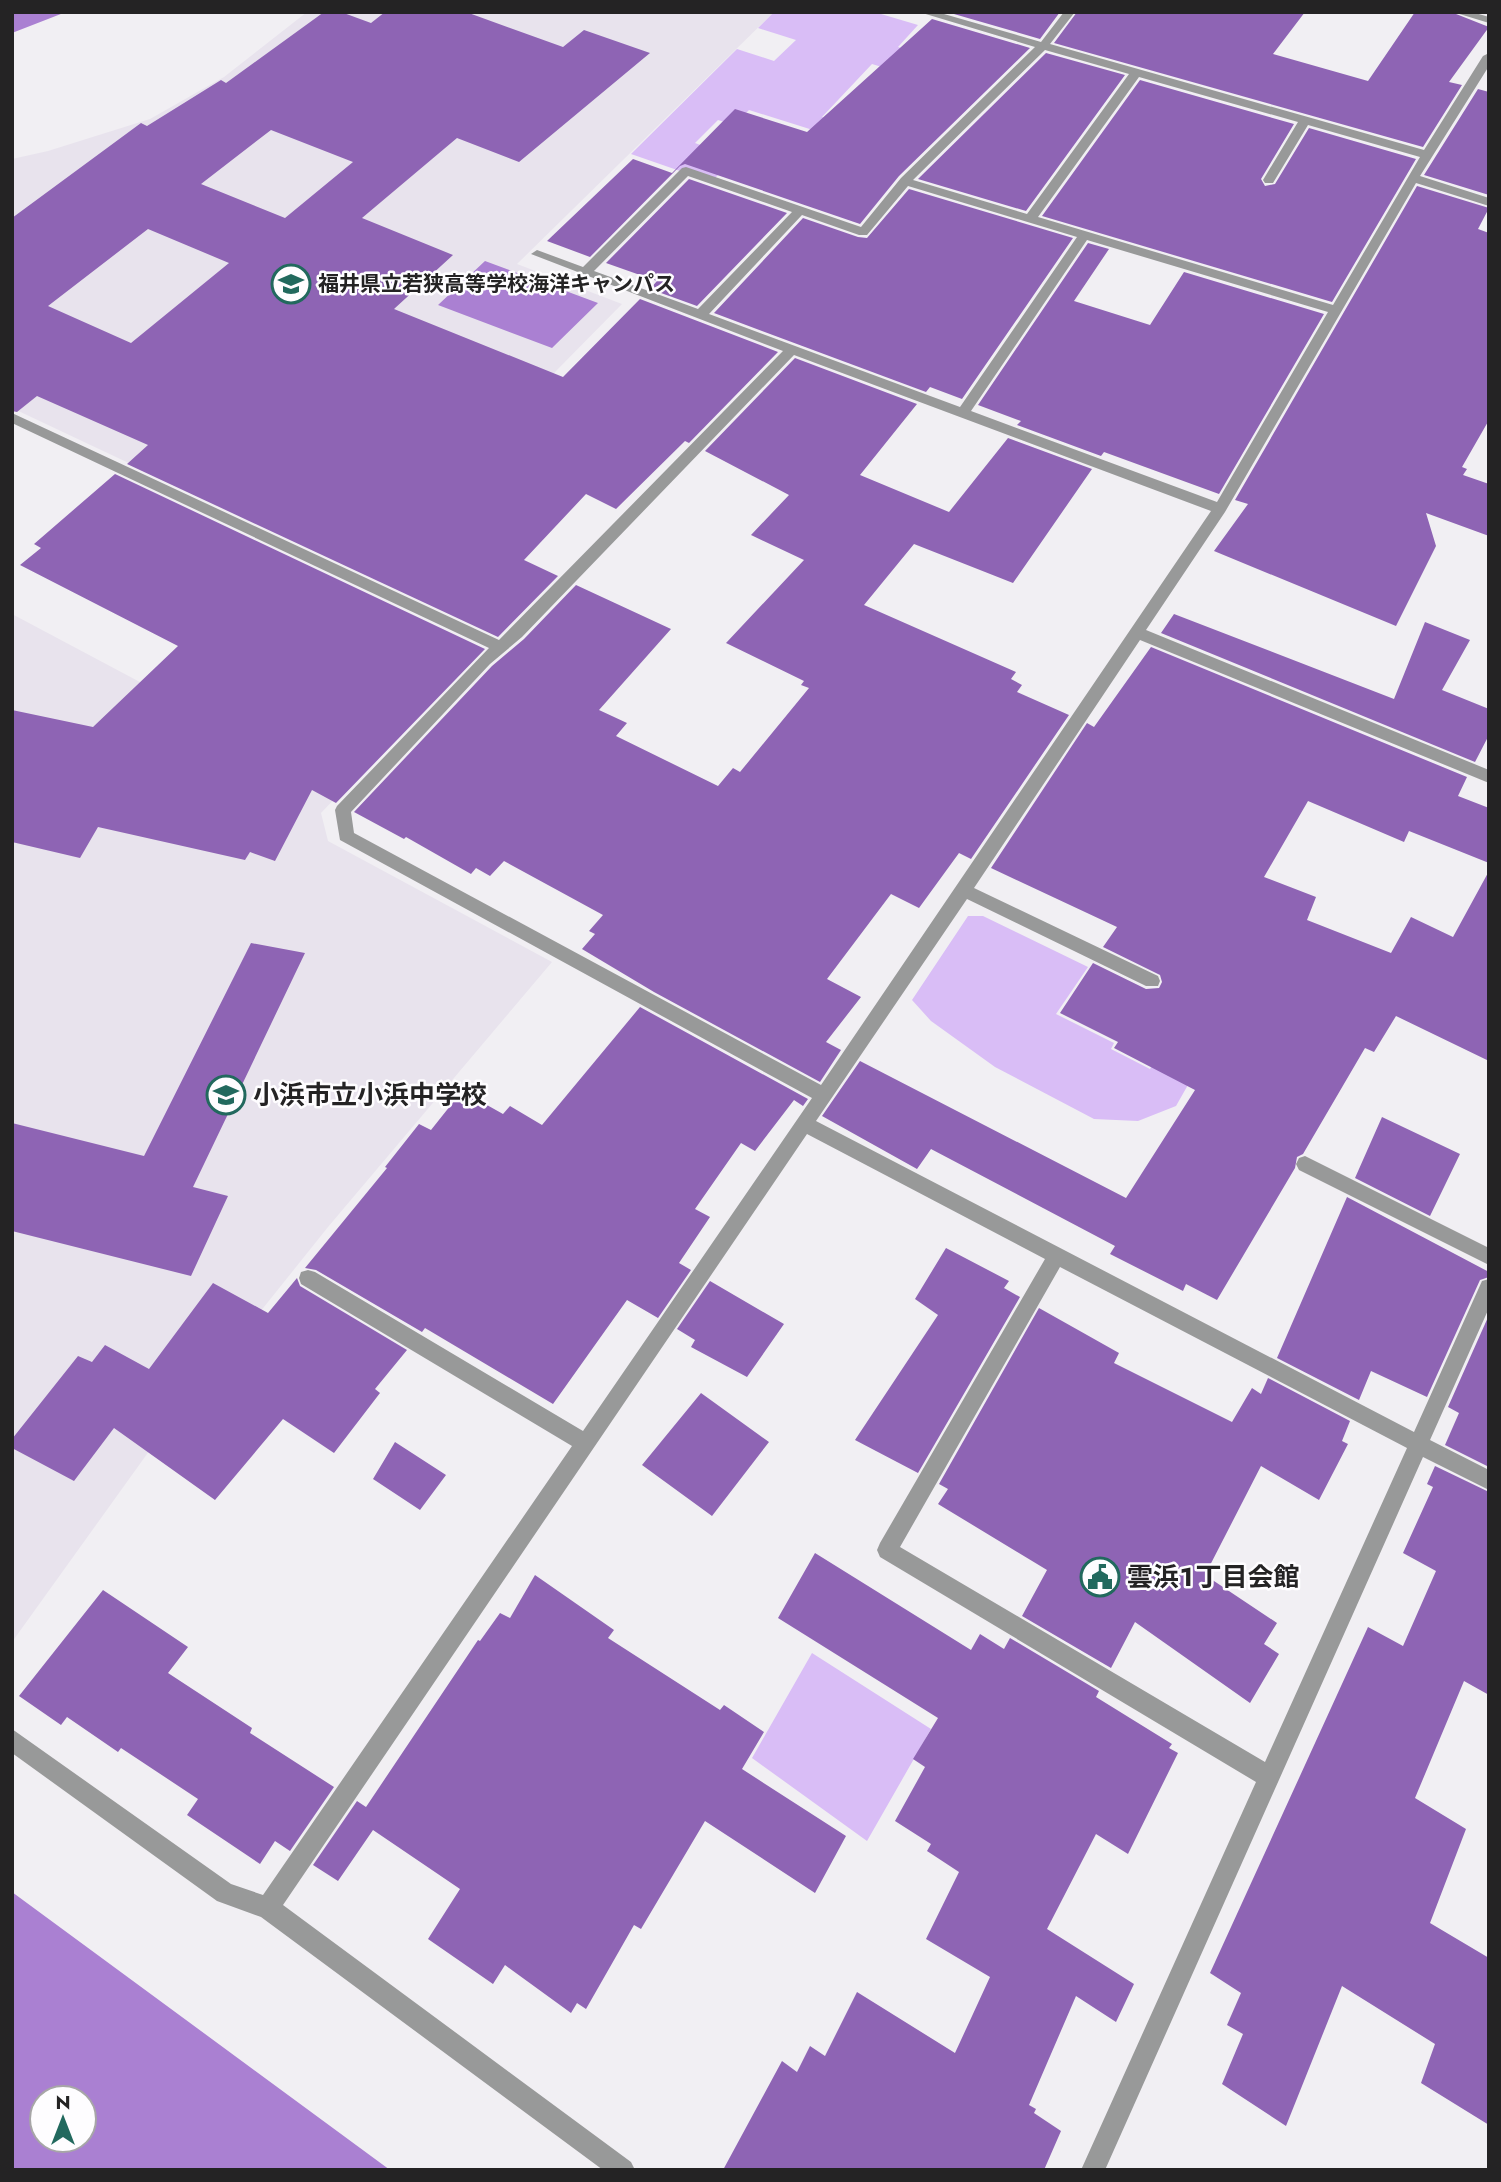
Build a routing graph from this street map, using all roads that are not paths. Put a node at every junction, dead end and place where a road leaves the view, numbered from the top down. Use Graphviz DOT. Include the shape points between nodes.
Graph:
graph roads {
  1 [pos="924,12"];
  2 [pos="1070,12"];
  3 [pos="1458,12"];
  4 [pos="1489,20"];
  5 [pos="1043,46"];
  6 [pos="1489,56"];
  7 [pos="1136,72"];
  8 [pos="1305,120"];
  9 [pos="1427,155"];
  10 [pos="1413,178"];
  11 [pos="1269,180"];
  12 [pos="905,181"];
  13 [pos="1489,202"];
  14 [pos="800,210"];
  15 [pos="1029,220"];
  16 [pos="1083,237"];
  17 [pos="537,254"];
  18 [pos="585,272"];
  19 [pos="1335,310"];
  20 [pos="701,314"];
  21 [pos="793,348"];
  22 [pos="964,412"];
  23 [pos="12,417"];
  24 [pos="1220,509"];
  25 [pos="1136,632"];
  26 [pos="501,647"];
  27 [pos="1489,777"];
  28 [pos="964,890"];
  29 [pos="1152,981"];
  30 [pos="824,1096"];
  31 [pos="805,1124"];
  32 [pos="1305,1164"];
  33 [pos="1057,1255"];
  34 [pos="1489,1258"];
  35 [pos="308,1278"];
  36 [pos="1489,1287"];
  37 [pos="585,1443"];
  38 [pos="1418,1444"];
  39 [pos="1489,1481"];
  40 [pos="12,1740"];
  41 [pos="1269,1777"];
  42 [pos="268,1908"];
  43 [pos="623,2170"];
  44 [pos="1093,2170"];
  1 -- 5 [label="street"];
  2 -- 5 [label="street"];
  3 -- 4 [label="street"];
  5 -- 7 [label="street"];
  5 -- 12 [label="street"];
  6 -- 9 [label="street"];
  7 -- 8 [label="street"];
  7 -- 15 [label="street"];
  8 -- 9 [label="street"];
  8 -- 11 [label="street"];
  9 -- 10 [label="street"];
  10 -- 13 [label="street"];
  10 -- 19 [label="street"];
  12 -- 14 [label="street" via="863,232"];
  12 -- 15 [label="street"];
  14 -- 18 [label="street" via="686,171"];
  14 -- 20 [label="street"];
  15 -- 16 [label="street"];
  16 -- 19 [label="street"];
  16 -- 22 [label="street"];
  17 -- 18 [label="street"];
  18 -- 20 [label="street"];
  19 -- 24 [label="street"];
  20 -- 21 [label="street"];
  21 -- 22 [label="street"];
  21 -- 26 [label="street"];
  22 -- 24 [label="street"];
  23 -- 26 [label="street"];
  24 -- 25 [label="street"];
  25 -- 27 [label="street"];
  25 -- 28 [label="street"];
  26 -- 30 [label="street" via="343,810 346,836"];
  28 -- 29 [label="street"];
  28 -- 30 [label="street"];
  30 -- 31 [label="street"];
  31 -- 33 [label="street"];
  31 -- 37 [label="street"];
  32 -- 34 [label="street"];
  33 -- 38 [label="street"];
  33 -- 41 [label="street" via="887,1550"];
  35 -- 37 [label="street"];
  36 -- 38 [label="street"];
  37 -- 42 [label="street"];
  38 -- 39 [label="street"];
  38 -- 41 [label="street"];
  40 -- 42 [label="street" via="225,1893"];
  41 -- 44 [label="street"];
  42 -- 43 [label="street"];
}
